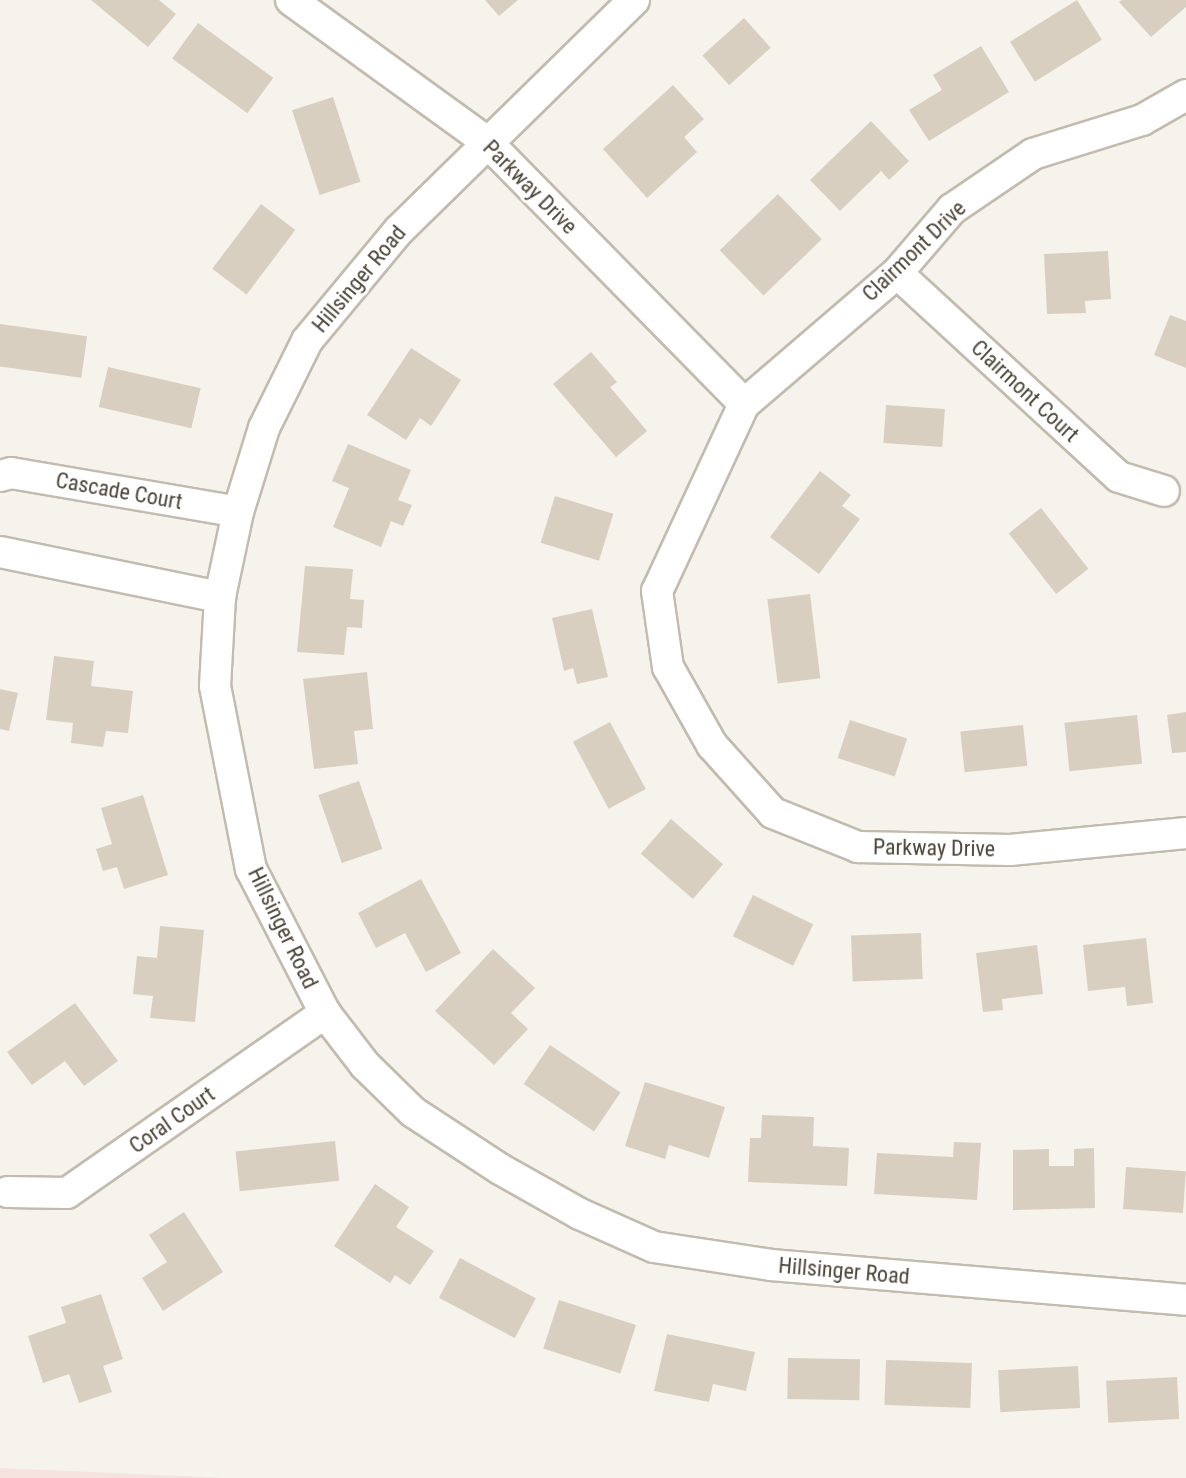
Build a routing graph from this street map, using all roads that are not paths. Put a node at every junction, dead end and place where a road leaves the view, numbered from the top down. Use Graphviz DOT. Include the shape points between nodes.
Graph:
graph roads {
  1 [pos="291,0"];
  2 [pos="634,0"];
  3 [pos="1186,95"];
  4 [pos="486,141"];
  5 [pos="897,273"];
  6 [pos="744,404"];
  7 [pos="0,476"];
  8 [pos="704,485"];
  9 [pos="1164,491"];
  10 [pos="238,512"];
  11 [pos="0,552"];
  12 [pos="220,597"];
  13 [pos="1186,833"];
  14 [pos="325,1013"];
  15 [pos="8,1192"];
  16 [pos="1186,1300"];
  1 -- 4 [label="street, Parkway Drive"];
  2 -- 4 [label="street, Hillsinger Road"];
  3 -- 5 [label="street, Clairmont Drive" via="1142,120 1033,154 952,209"];
  4 -- 6 [label="street, Parkway Drive"];
  4 -- 10 [label="street, Hillsinger Road" via="399,230 307,341 264,428"];
  5 -- 6 [label="street, Clairmont Drive"];
  5 -- 9 [label="street, Clairmont Court" via="1119,477"];
  6 -- 8 [label="street, Clairmont Drive"];
  7 -- 10 [label="street, Cascade Court" via="11,473"];
  8 -- 13 [label="street, Parkway Drive" via="657,591 668,667 712,745 773,813 858,847 1010,850"];
  10 -- 12 [label="street, Hillsinger Road"];
  11 -- 12 [label="street"];
  12 -- 14 [label="street, Hillsinger Road" via="215,686 251,869"];
  14 -- 15 [label="street, Coral Court" via="67,1193"];
  14 -- 16 [label="street, Hillsinger Road" via="365,1065 413,1112 580,1214 654,1247 771,1265"];
}
